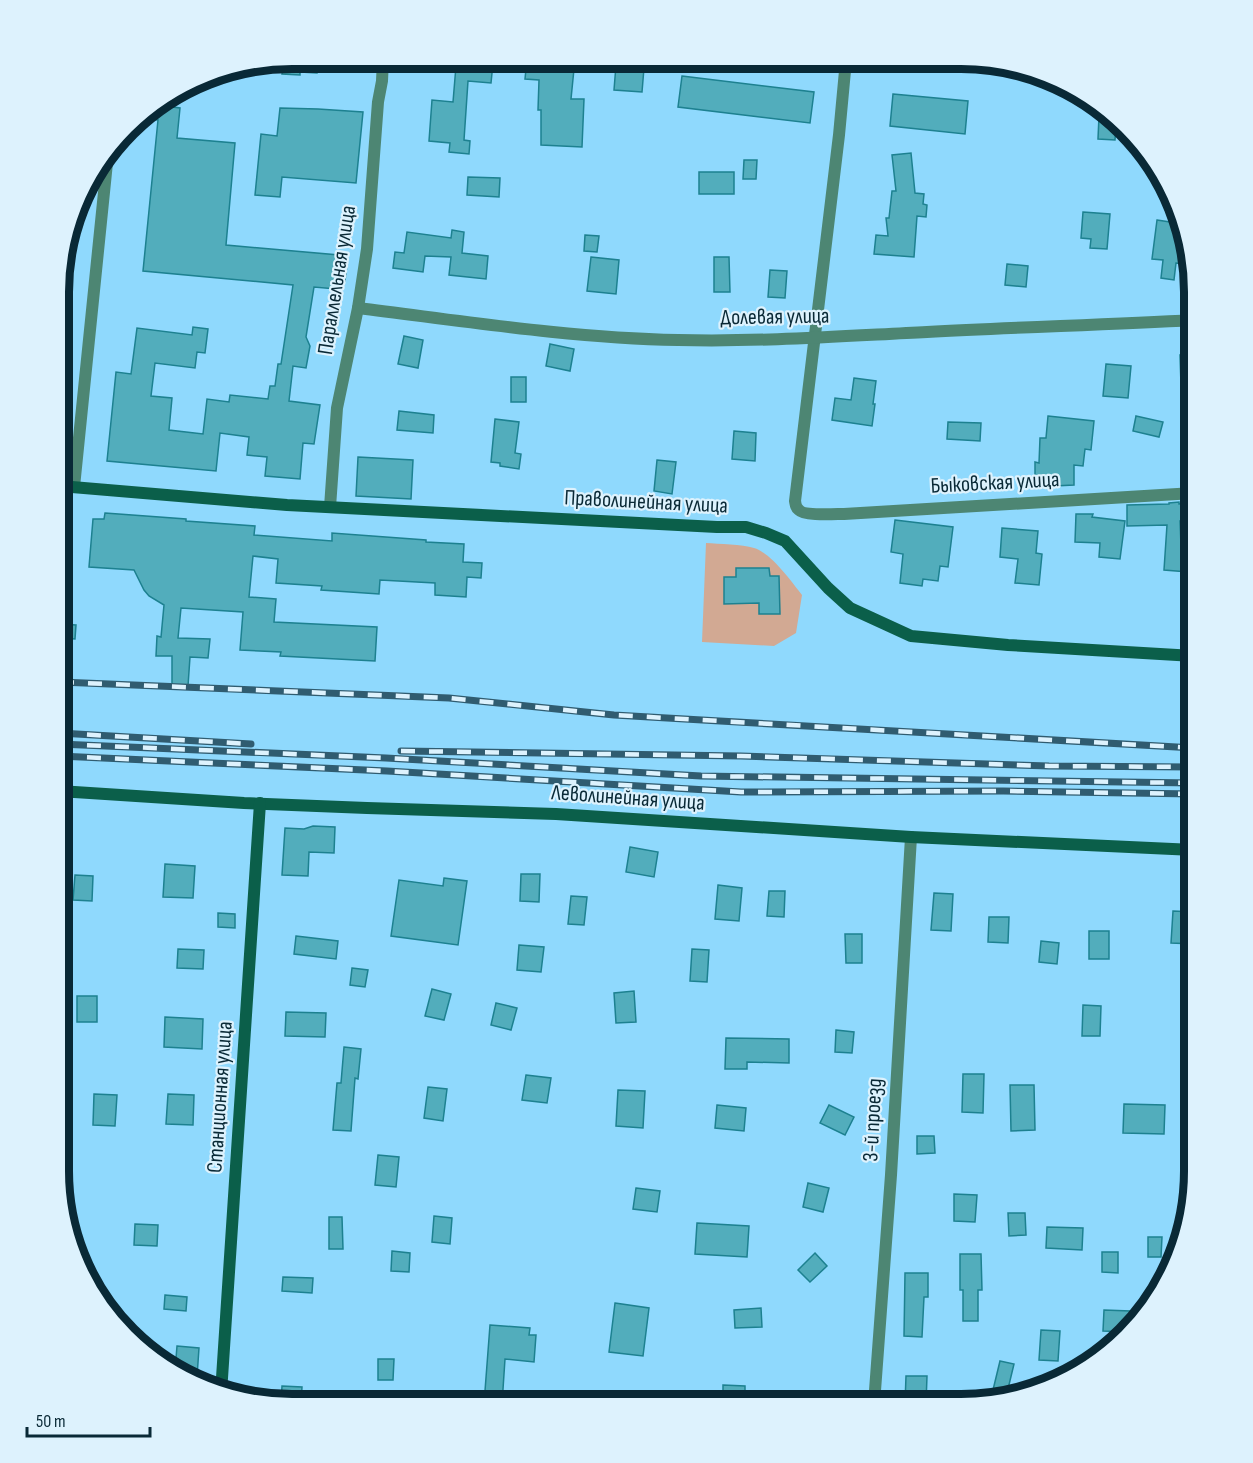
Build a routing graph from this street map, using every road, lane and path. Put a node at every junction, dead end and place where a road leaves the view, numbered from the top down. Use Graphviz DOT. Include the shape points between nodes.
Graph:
graph roads {
  1 [pos="382,69"];
  2 [pos="845,69"];
  3 [pos="106,169"];
  4 [pos="358,308"];
  5 [pos="1184,320"];
  6 [pos="816,338"];
  7 [pos="69,487"];
  8 [pos="74,487"];
  9 [pos="1184,494"];
  10 [pos="330,507"];
  11 [pos="1184,655"];
  12 [pos="69,792"];
  13 [pos="260,803"];
  14 [pos="911,837"];
  15 [pos="1184,850"];
  16 [pos="222,1382"];
  17 [pos="875,1394"];
  1 -- 4 [label="street, Параллельная улица" via="367,249"];
  2 -- 6 [label="street"];
  3 -- 8 [label="street"];
  4 -- 6 [label="street, Долевая улица" via="608,337"];
  4 -- 10 [label="street, Параллельная улица" via="337,408"];
  5 -- 6 [label="street, Долевая улица"];
  6 -- 9 [label="street, Быковская улица" via="795,501 803,513 844,514"];
  7 -- 8 [label="main road, Праволинейная улица"];
  8 -- 10 [label="main road, Праволинейная улица"];
  10 -- 11 [label="main road, Праволинейная улица" via="746,527 785,542 850,608 911,636"];
  12 -- 13 [label="main road, Леволинейная улица"];
  13 -- 14 [label="main road, Леволинейная улица" via="556,814"];
  13 -- 16 [label="main road, Станционная улица"];
  14 -- 15 [label="main road, Леволинейная улица"];
  14 -- 17 [label="street, 3-й проезд"];
}
